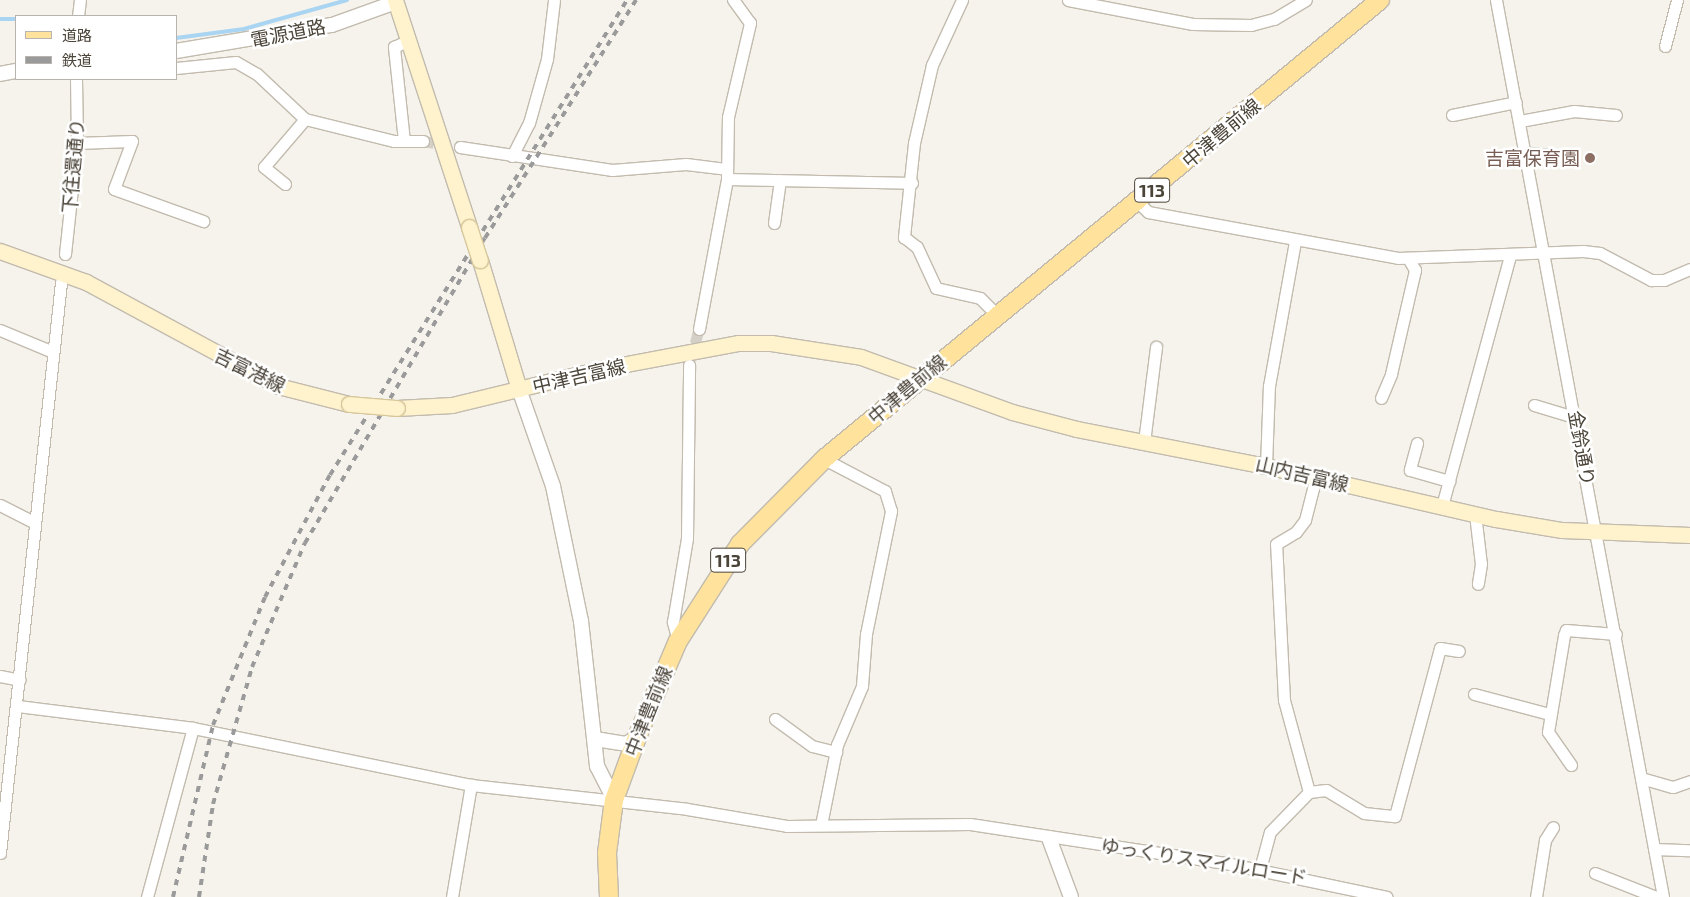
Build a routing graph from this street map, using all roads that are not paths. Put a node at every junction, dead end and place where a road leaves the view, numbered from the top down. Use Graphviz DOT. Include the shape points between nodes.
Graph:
graph roads {
  1 [pos="80,0"];
  2 [pos="554,0"];
  3 [pos="734,0"];
  4 [pos="962,0"];
  5 [pos="1068,0"];
  6 [pos="1306,0"];
  7 [pos="1380,0"];
  8 [pos="1496,0"];
  9 [pos="1677,0"];
  10 [pos="396,1"];
  11 [pos="78,15"];
  12 [pos="409,40"];
  13 [pos="1665,46"];
  14 [pos="178,52"];
  15 [pos="178,68"];
  16 [pos="15,71"];
  17 [pos="0,74"];
  18 [pos="76,80"];
  19 [pos="1516,102"];
  20 [pos="1452,115"];
  21 [pos="1616,115"];
  22 [pos="305,119"];
  23 [pos="1520,121"];
  24 [pos="404,141"];
  25 [pos="422,141"];
  26 [pos="77,144"];
  27 [pos="460,148"];
  28 [pos="1526,153"];
  29 [pos="1552,155"];
  30 [pos="512,156"];
  31 [pos="726,174"];
  32 [pos="780,180"];
  33 [pos="912,183"];
  34 [pos="285,184"];
  35 [pos="1138,202"];
  36 [pos="203,221"];
  37 [pos="774,223"];
  38 [pos="1295,241"];
  39 [pos="0,251"];
  40 [pos="65,254"];
  41 [pos="1546,254"];
  42 [pos="1510,256"];
  43 [pos="1408,258"];
  44 [pos="1690,269"];
  45 [pos="62,282"];
  46 [pos="996,314"];
  47 [pos="699,329"];
  48 [pos="0,330"];
  49 [pos="1156,347"];
  50 [pos="53,352"];
  51 [pos="689,365"];
  52 [pos="921,378"];
  53 [pos="519,389"];
  54 [pos="1381,398"];
  55 [pos="1534,405"];
  56 [pos="1576,418"];
  57 [pos="1144,442"];
  58 [pos="1416,443"];
  59 [pos="824,459"];
  60 [pos="1266,466"];
  61 [pos="1316,477"];
  62 [pos="1449,480"];
  63 [pos="0,505"];
  64 [pos="1442,506"];
  65 [pos="1475,514"];
  66 [pos="34,522"];
  67 [pos="1597,532"];
  68 [pos="1690,535"];
  69 [pos="1478,584"];
  70 [pos="1616,634"];
  71 [pos="678,641"];
  72 [pos="1458,651"];
  73 [pos="0,676"];
  74 [pos="20,680"];
  75 [pos="1474,694"];
  76 [pos="17,706"];
  77 [pos="1549,714"];
  78 [pos="775,719"];
  79 [pos="193,728"];
  80 [pos="637,737"];
  81 [pos="595,739"];
  82 [pos="6,752"];
  83 [pos="836,752"];
  84 [pos="1571,765"];
  85 [pos="1641,778"];
  86 [pos="1690,781"];
  87 [pos="471,784"];
  88 [pos="1309,792"];
  89 [pos="614,800"];
  90 [pos="821,825"];
  91 [pos="1,826"];
  92 [pos="1553,827"];
  93 [pos="1049,838"];
  94 [pos="1654,849"];
  95 [pos="1689,850"];
  96 [pos="0,853"];
  97 [pos="1260,869"];
  98 [pos="1596,873"];
  99 [pos="147,897"];
  100 [pos="452,897"];
  101 [pos="609,897"];
  102 [pos="1070,897"];
  103 [pos="1387,897"];
  104 [pos="1536,897"];
  105 [pos="1656,897"];
  106 [pos="1663,897"];
  1 -- 11 [label="street"];
  2 -- 30 [label="street" via="547,59 529,123"];
  3 -- 31 [label="street" via="750,23 728,117"];
  4 -- 33 [label="street" via="932,65 914,143"];
  5 -- 6 [label="street" via="1192,24 1251,25 1274,20"];
  7 -- 35 [label="main road, 中津豊前線 / 113"];
  8 -- 19 [label="street, 金鈴通り"];
  9 -- 13 [label="street"];
  10 -- 12 [label="main road, 中津吉富線"];
  10 -- 14 [label="street, 電源道路" via="332,25"];
  12 -- 24 [label="street" via="394,46"];
  12 -- 53 [label="main road, 中津吉富線, bridge"];
  15 -- 22 [label="street" via="236,62 257,74"];
  16 -- 17 [label="street"];
  18 -- 26 [label="street, 下往還通り"];
  19 -- 20 [label="street"];
  19 -- 23 [label="street, 金鈴通り"];
  21 -- 23 [label="street" via="1574,111"];
  22 -- 24 [label="street"];
  22 -- 34 [label="street" via="264,167"];
  23 -- 28 [label="street, 金鈴通り"];
  24 -- 25 [label="street"];
  26 -- 36 [label="street" via="132,141 114,189"];
  26 -- 40 [label="street, 下往還通り"];
  27 -- 30 [label="street"];
  28 -- 29 [label="street"];
  28 -- 41 [label="street, 金鈴通り"];
  30 -- 31 [label="street" via="612,170 686,164"];
  31 -- 32 [label="street"];
  31 -- 47 [label="street"];
  32 -- 33 [label="street"];
  32 -- 37 [label="street"];
  33 -- 46 [label="street" via="904,237 917,247 936,288 980,298"];
  35 -- 38 [label="street" via="1148,212"];
  35 -- 46 [label="main road, 中津豊前線 / 113"];
  38 -- 43 [label="street"];
  38 -- 60 [label="street" via="1269,386"];
  39 -- 53 [label="main road, 吉富港線, bridge" via="86,282 278,386 349,404 397,408 452,405"];
  41 -- 42 [label="street"];
  41 -- 44 [label="street" via="1600,253 1652,280 1664,280"];
  41 -- 56 [label="street, 金鈴通り"];
  42 -- 43 [label="street"];
  42 -- 62 [label="street"];
  43 -- 54 [label="street" via="1415,270 1391,374"];
  45 -- 50 [label="street"];
  46 -- 52 [label="main road, 中津豊前線 / 113"];
  48 -- 50 [label="street"];
  49 -- 57 [label="street"];
  50 -- 66 [label="street"];
  51 -- 71 [label="street" via="687,538 673,622"];
  52 -- 53 [label="main road, 中津吉富線" via="861,357 810,347 739,344"];
  52 -- 57 [label="main road, 山内吉富線" via="1012,412"];
  52 -- 59 [label="main road, 中津豊前線 / 113"];
  53 -- 81 [label="street" via="553,486 571,565"];
  55 -- 56 [label="street"];
  56 -- 67 [label="street, 金鈴通り"];
  57 -- 60 [label="main road, 山内吉富線"];
  58 -- 62 [label="street" via="1410,470"];
  59 -- 71 [label="main road, 中津豊前線 / 113" via="740,544"];
  59 -- 83 [label="street" via="885,491 891,511 866,634 862,686"];
  60 -- 61 [label="main road, 山内吉富線"];
  61 -- 64 [label="main road, 山内吉富線"];
  61 -- 88 [label="street" via="1305,520 1296,532 1276,544 1284,700"];
  62 -- 64 [label="street"];
  63 -- 66 [label="street"];
  64 -- 65 [label="main road, 山内吉富線"];
  65 -- 67 [label="main road, 山内吉富線"];
  65 -- 69 [label="street" via="1481,564"];
  66 -- 74 [label="street"];
  67 -- 68 [label="main road, 山内吉富線"];
  67 -- 70 [label="street, 金鈴通り"];
  70 -- 77 [label="street" via="1566,630"];
  70 -- 85 [label="street, 金鈴通り"];
  71 -- 80 [label="main road, 中津豊前線 / 113"];
  72 -- 88 [label="street" via="1440,648 1395,816 1364,813 1326,790"];
  73 -- 74 [label="street"];
  74 -- 76 [label="street"];
  75 -- 77 [label="street"];
  76 -- 79 [label="street, ゆっくりスマイルロード"];
  76 -- 82 [label="street"];
  77 -- 84 [label="street" via="1551,741"];
  78 -- 83 [label="street" via="812,746"];
  79 -- 87 [label="street, ゆっくりスマイルロード"];
  79 -- 99 [label="street"];
  80 -- 81 [label="street" via="626,744"];
  80 -- 89 [label="main road, 中津豊前線 / 113"];
  81 -- 89 [label="street" via="597,766"];
  82 -- 91 [label="street"];
  83 -- 90 [label="street"];
  85 -- 86 [label="street" via="1672,787"];
  85 -- 94 [label="street, 金鈴通り"];
  87 -- 89 [label="street, ゆっくりスマイルロード"];
  87 -- 100 [label="street"];
  88 -- 97 [label="street" via="1270,832"];
  89 -- 90 [label="street, ゆっくりスマイルロード" via="787,826"];
  89 -- 101 [label="main road, 中津豊前線 / 113" via="607,854"];
  90 -- 93 [label="street, ゆっくりスマイルロード" via="970,824"];
  91 -- 96 [label="street"];
  92 -- 104 [label="street" via="1544,840"];
  93 -- 97 [label="street, ゆっくりスマイルロード"];
  93 -- 102 [label="street"];
  94 -- 95 [label="street"];
  94 -- 106 [label="street, 金鈴通り"];
  97 -- 103 [label="street, ゆっくりスマイルロード"];
  98 -- 105 [label="street"];
}
